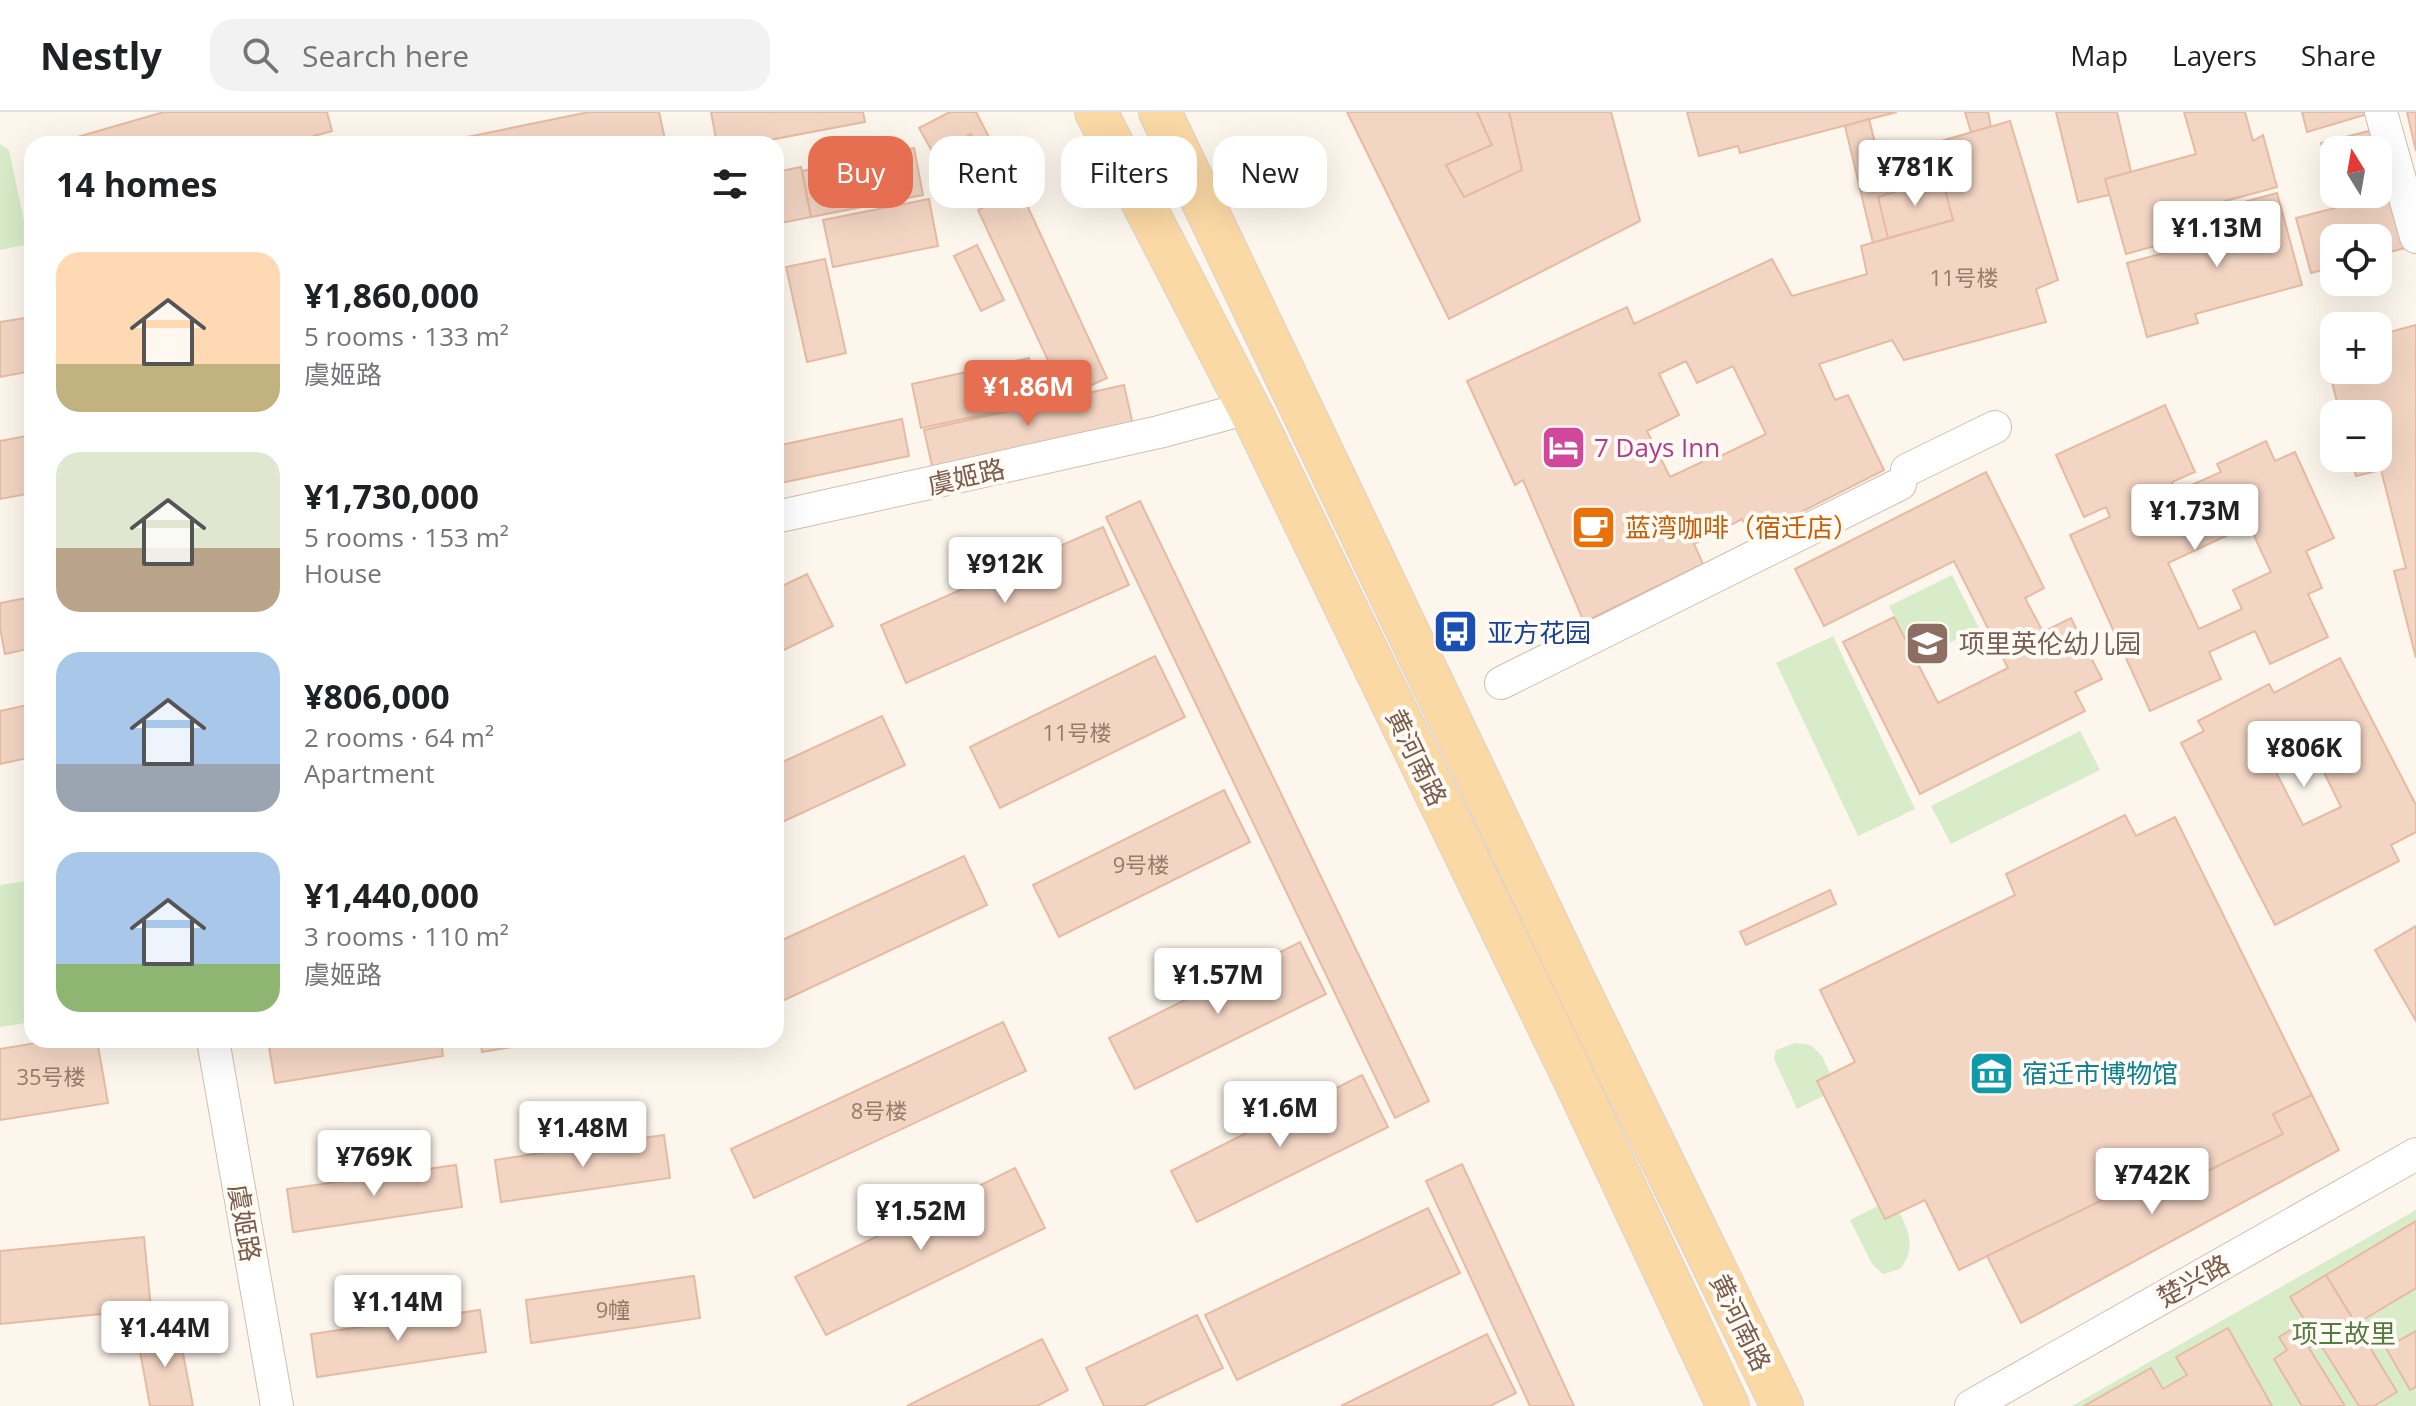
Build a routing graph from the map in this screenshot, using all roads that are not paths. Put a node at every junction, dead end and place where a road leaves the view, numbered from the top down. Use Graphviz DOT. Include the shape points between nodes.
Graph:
graph roads {
  1 [pos="1096,112"];
  2 [pos="1160,112"];
  3 [pos="2381,112"];
  4 [pos="2416,237"];
  5 [pos="1248,408"];
  6 [pos="1995,427"];
  7 [pos="784,515"];
  8 [pos="1501,683"];
  9 [pos="214,1048"];
  10 [pos="2416,1154"];
  11 [pos="277,1406"];
  12 [pos="1728,1406"];
  13 [pos="1782,1406"];
  14 [pos="1971,1406"];
  1 -- 5 [label="main road, 黄河南路"];
  2 -- 13 [label="main road, 黄河南路"];
  3 -- 4 [label="street"];
  5 -- 7 [label="street, 虞姬路"];
  5 -- 12 [label="main road, 黄河南路"];
  6 -- 8 [label="street"];
  9 -- 11 [label="street, 虞姬路"];
  10 -- 14 [label="street, 楚兴路"];
}
